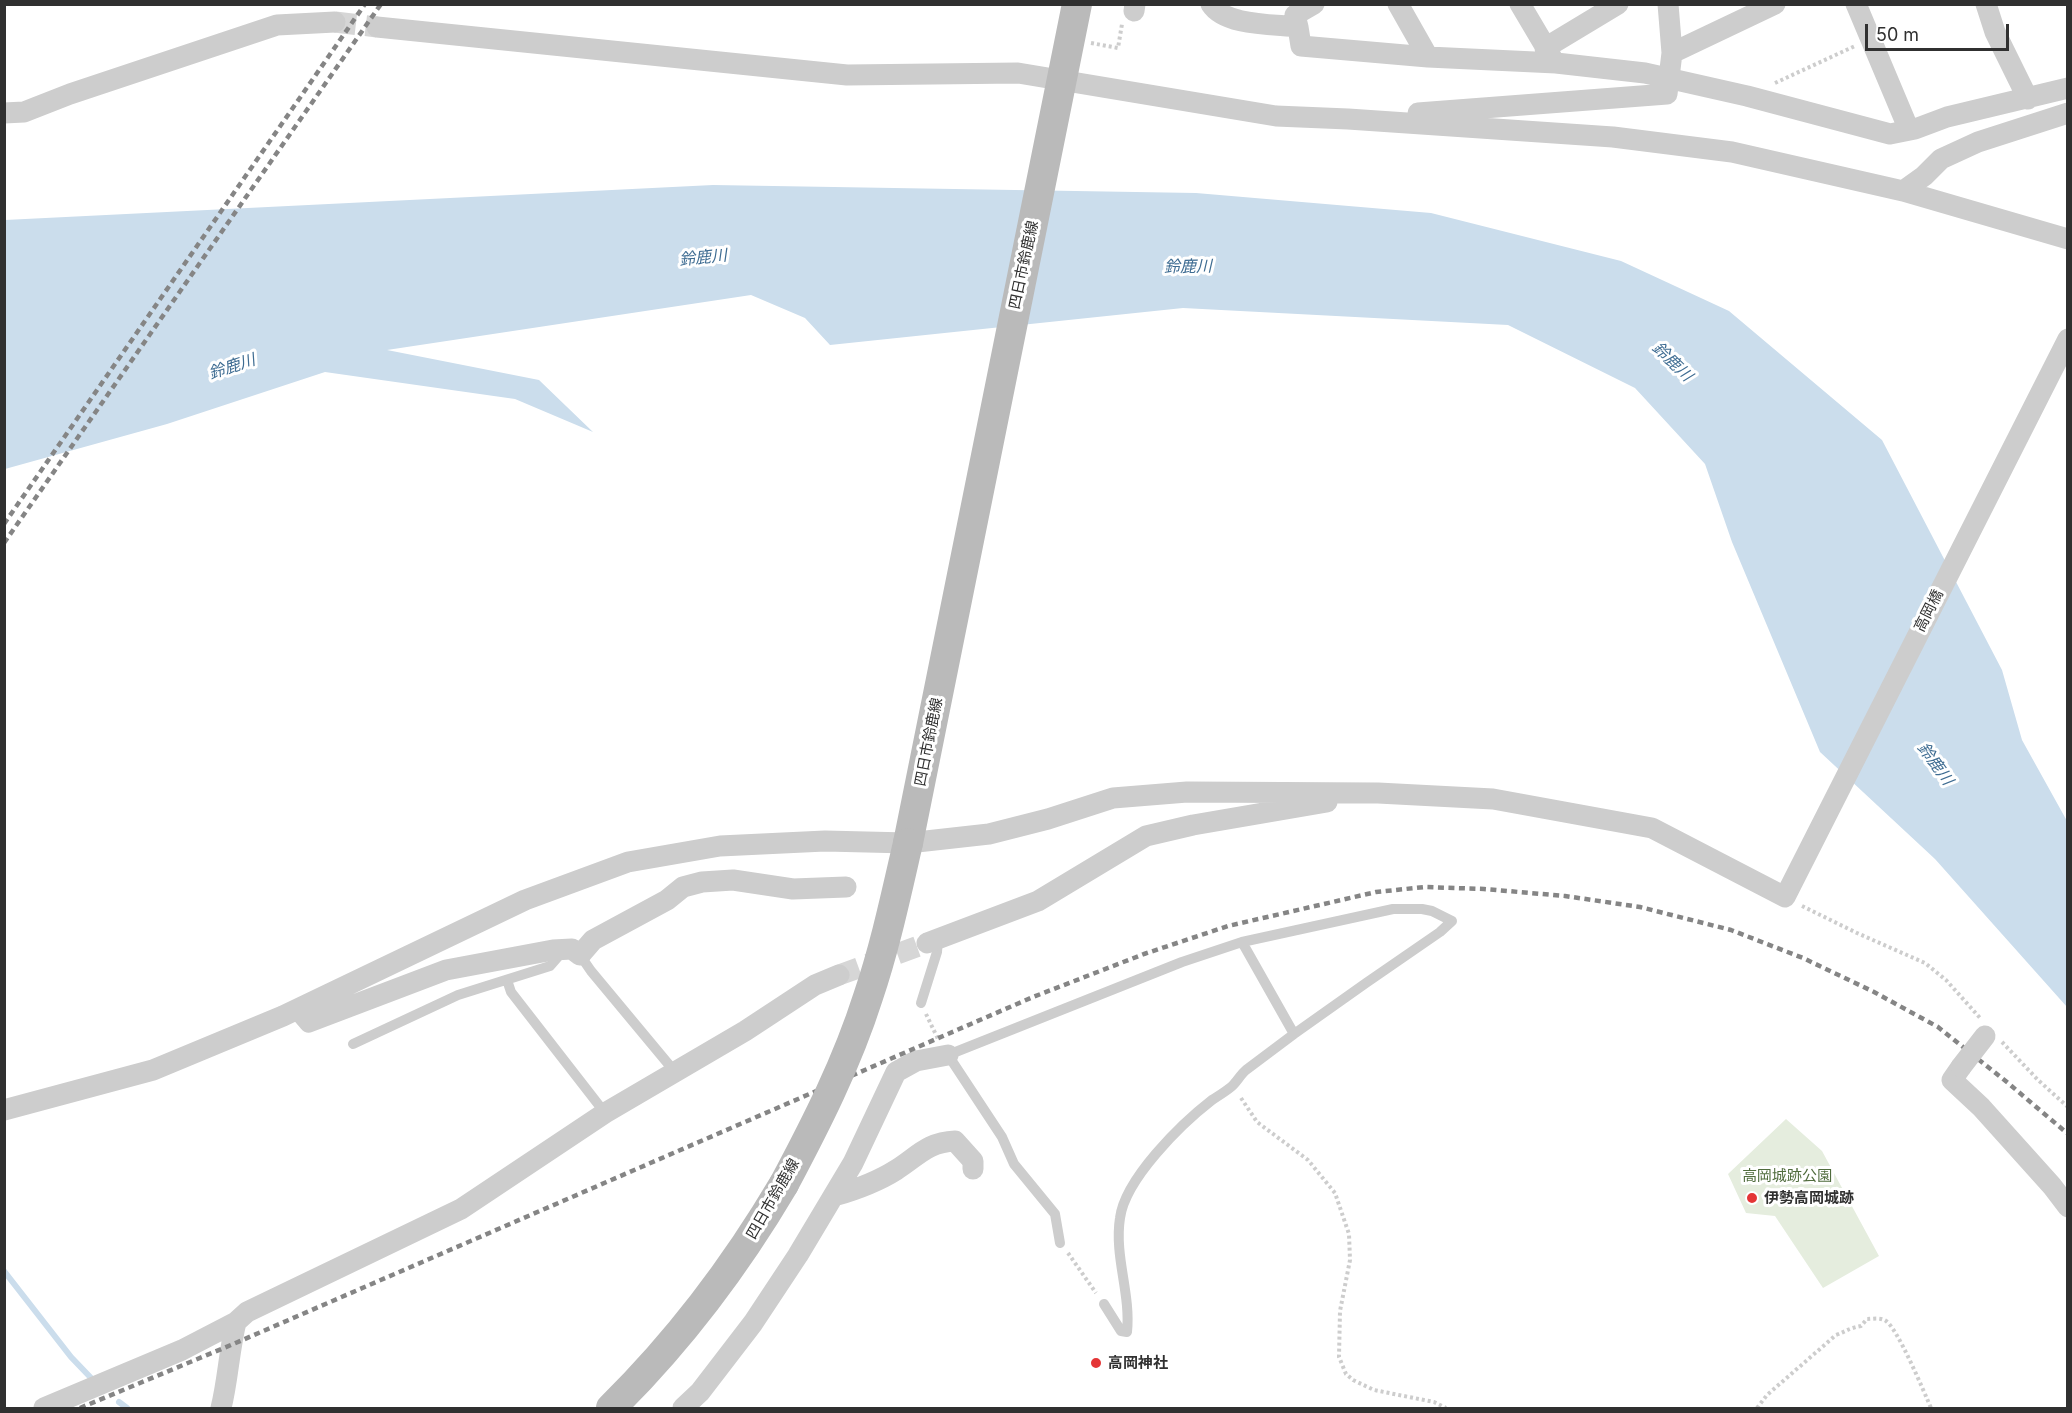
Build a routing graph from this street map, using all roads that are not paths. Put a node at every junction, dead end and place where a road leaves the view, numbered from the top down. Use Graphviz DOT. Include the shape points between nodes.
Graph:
graph roads {
  1 [pos="1077,4"];
  2 [pos="1211,4"];
  3 [pos="1314,4"];
  4 [pos="1398,4"];
  5 [pos="1520,4"];
  6 [pos="1618,4"];
  7 [pos="1668,4"];
  8 [pos="1775,4"];
  9 [pos="1856,4"];
  10 [pos="1986,4"];
  11 [pos="335,22"];
  12 [pos="377,27"];
  13 [pos="1298,27"];
  14 [pos="1672,53"];
  15 [pos="1550,56"];
  16 [pos="1428,57"];
  17 [pos="1669,78"];
  18 [pos="1060,87"];
  19 [pos="2067,88"];
  20 [pos="2028,99"];
  21 [pos="4,113"];
  22 [pos="2067,113"];
  23 [pos="1348,119"];
  24 [pos="1909,130"];
  25 [pos="1903,191"];
  26 [pos="2067,238"];
  27 [pos="2067,339"];
  28 [pos="1378,793"];
  29 [pos="908,843"];
  30 [pos="846,887"];
  31 [pos="933,941"];
  32 [pos="1242,942"];
  33 [pos="572,952"];
  34 [pos="839,975"];
  35 [pos="507,980"];
  36 [pos="921,1003"];
  37 [pos="298,1009"];
  38 [pos="1987,1032"];
  39 [pos="1294,1035"];
  40 [pos="353,1044"];
  41 [pos="948,1055"];
  42 [pos="675,1072"];
  43 [pos="4,1110"];
  44 [pos="605,1113"];
  45 [pos="973,1169"];
  46 [pos="834,1196"];
  47 [pos="2067,1207"];
  48 [pos="1060,1243"];
  49 [pos="1104,1304"];
  50 [pos="236,1323"];
  51 [pos="44,1408"];
  52 [pos="221,1408"];
  53 [pos="610,1408"];
  54 [pos="683,1408"];
  1 -- 18 [label="main road, 四日市鈴鹿線"];
  2 -- 13 [label="street" via="1222,15 1236,20"];
  3 -- 13 [label="street" via="1295,15"];
  4 -- 16 [label="street"];
  5 -- 15 [label="street"];
  6 -- 15 [label="street"];
  7 -- 14 [label="street"];
  8 -- 14 [label="street"];
  9 -- 24 [label="street"];
  10 -- 20 [label="street" via="1995,32"];
  11 -- 21 [label="street" via="277,25 24,112"];
  12 -- 18 [label="street" via="847,75 1018,73"];
  13 -- 16 [label="street" via="1301,46"];
  14 -- 17 [label="street"];
  15 -- 16 [label="street"];
  15 -- 17 [label="street"];
  17 -- 23 [label="street" via="1667,94"];
  17 -- 24 [label="street" via="1890,134"];
  18 -- 23 [label="street" via="1276,116"];
  18 -- 29 [label="main road, 四日市鈴鹿線"];
  19 -- 20 [label="street"];
  20 -- 24 [label="street" via="1947,117"];
  22 -- 25 [label="street" via="1978,142 1941,159"];
  23 -- 25 [label="street" via="1613,137 1732,152"];
  25 -- 26 [label="street"];
  27 -- 28 [label="street, 高岡橋" via="1788,890 1652,828 1493,799"];
  28 -- 29 [label="street" via="1187,792 1113,798 989,834"];
  28 -- 31 [label="street" via="1146,836 1038,901"];
  29 -- 37 [label="street" via="825,841 720,846 628,862 525,900"];
  29 -- 53 [label="main road, 四日市鈴鹿線, bridge" via="868,998 826,1104 784,1184 710,1298 662,1356"];
  30 -- 33 [label="street" via="793,889 733,880 702,882 683,887 667,900"];
  31 -- 36 [label="lane" via="937,952"];
  32 -- 39 [label="lane"];
  32 -- 39 [label="lane" via="1393,909 1432,911 1452,921"];
  32 -- 41 [label="lane"];
  33 -- 35 [label="lane" via="550,966"];
  33 -- 37 [label="street" via="446,970 309,1022"];
  33 -- 42 [label="lane"];
  34 -- 42 [label="street"];
  35 -- 40 [label="lane" via="458,995"];
  35 -- 44 [label="lane" via="511,992"];
  37 -- 43 [label="street" via="153,1070"];
  38 -- 47 [label="street, bridge" via="1952,1080 1982,1107"];
  39 -- 49 [label="lane" via="1244,1072 1176,1133 1127,1193 1120,1217 1119,1242 1129,1314 1127,1332 1121,1331"];
  41 -- 46 [label="street" via="916,1062 896,1072"];
  41 -- 48 [label="lane" via="1002,1137 1014,1164 1055,1215"];
  42 -- 44 [label="street"];
  44 -- 50 [label="street" via="462,1209 247,1312"];
  45 -- 46 [label="street" via="973,1161 955,1141 938,1142 895,1171"];
  46 -- 54 [label="street" via="753,1323"];
  50 -- 51 [label="street"];
  50 -- 52 [label="street"];
}
